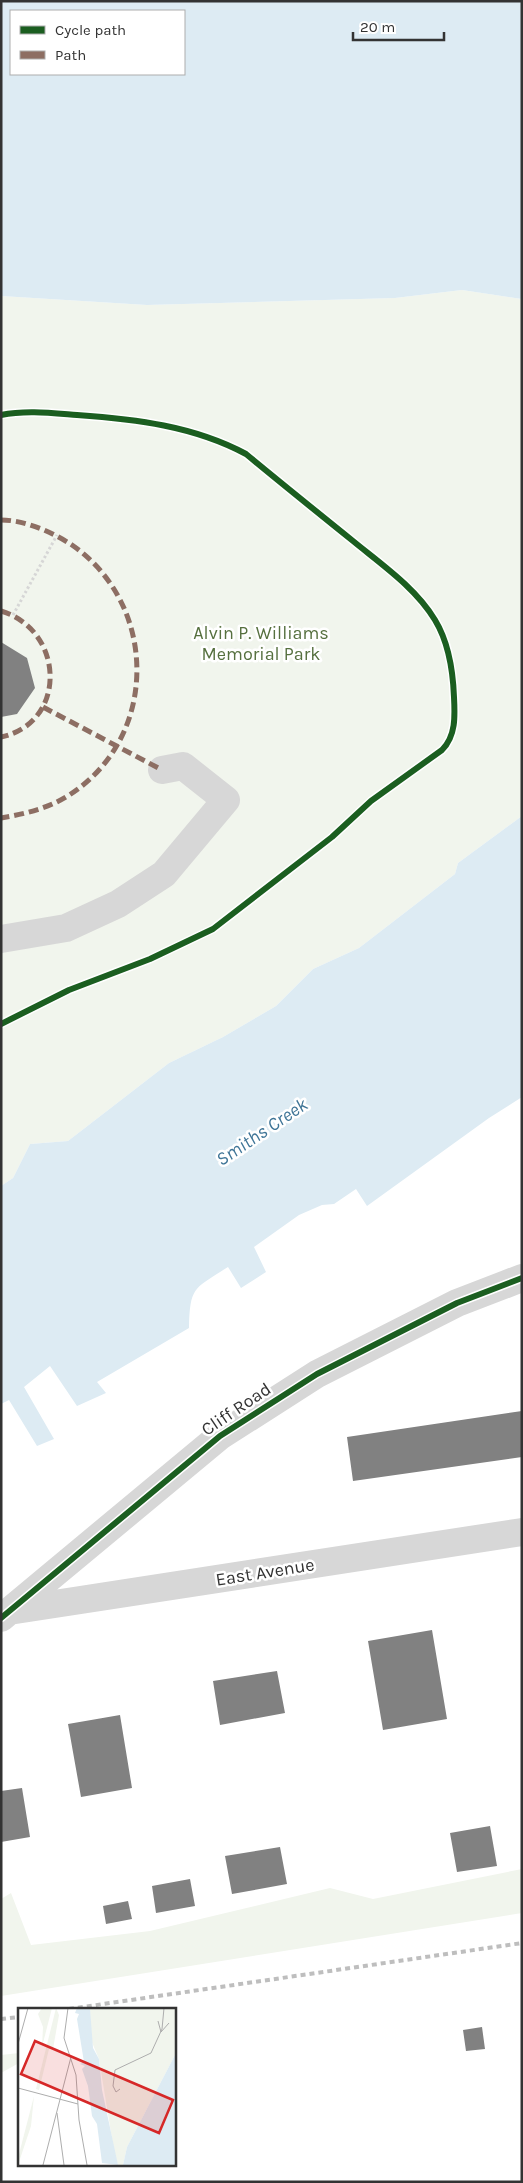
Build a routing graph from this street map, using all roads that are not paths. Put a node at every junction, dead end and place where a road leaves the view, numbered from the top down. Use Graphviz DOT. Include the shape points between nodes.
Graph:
graph roads {
  1 [pos="162,770"];
  2 [pos="1,939"];
  3 [pos="522,1278"];
  4 [pos="522,1532"];
  5 [pos="5,1615"];
  1 -- 2 [label="street" via="183,766 226,800 164,874 118,904 66,928"];
  3 -- 5 [label="street, Cliff Road" via="457,1303 317,1374 236,1426"];
  4 -- 5 [label="street, East Avenue"];
}
